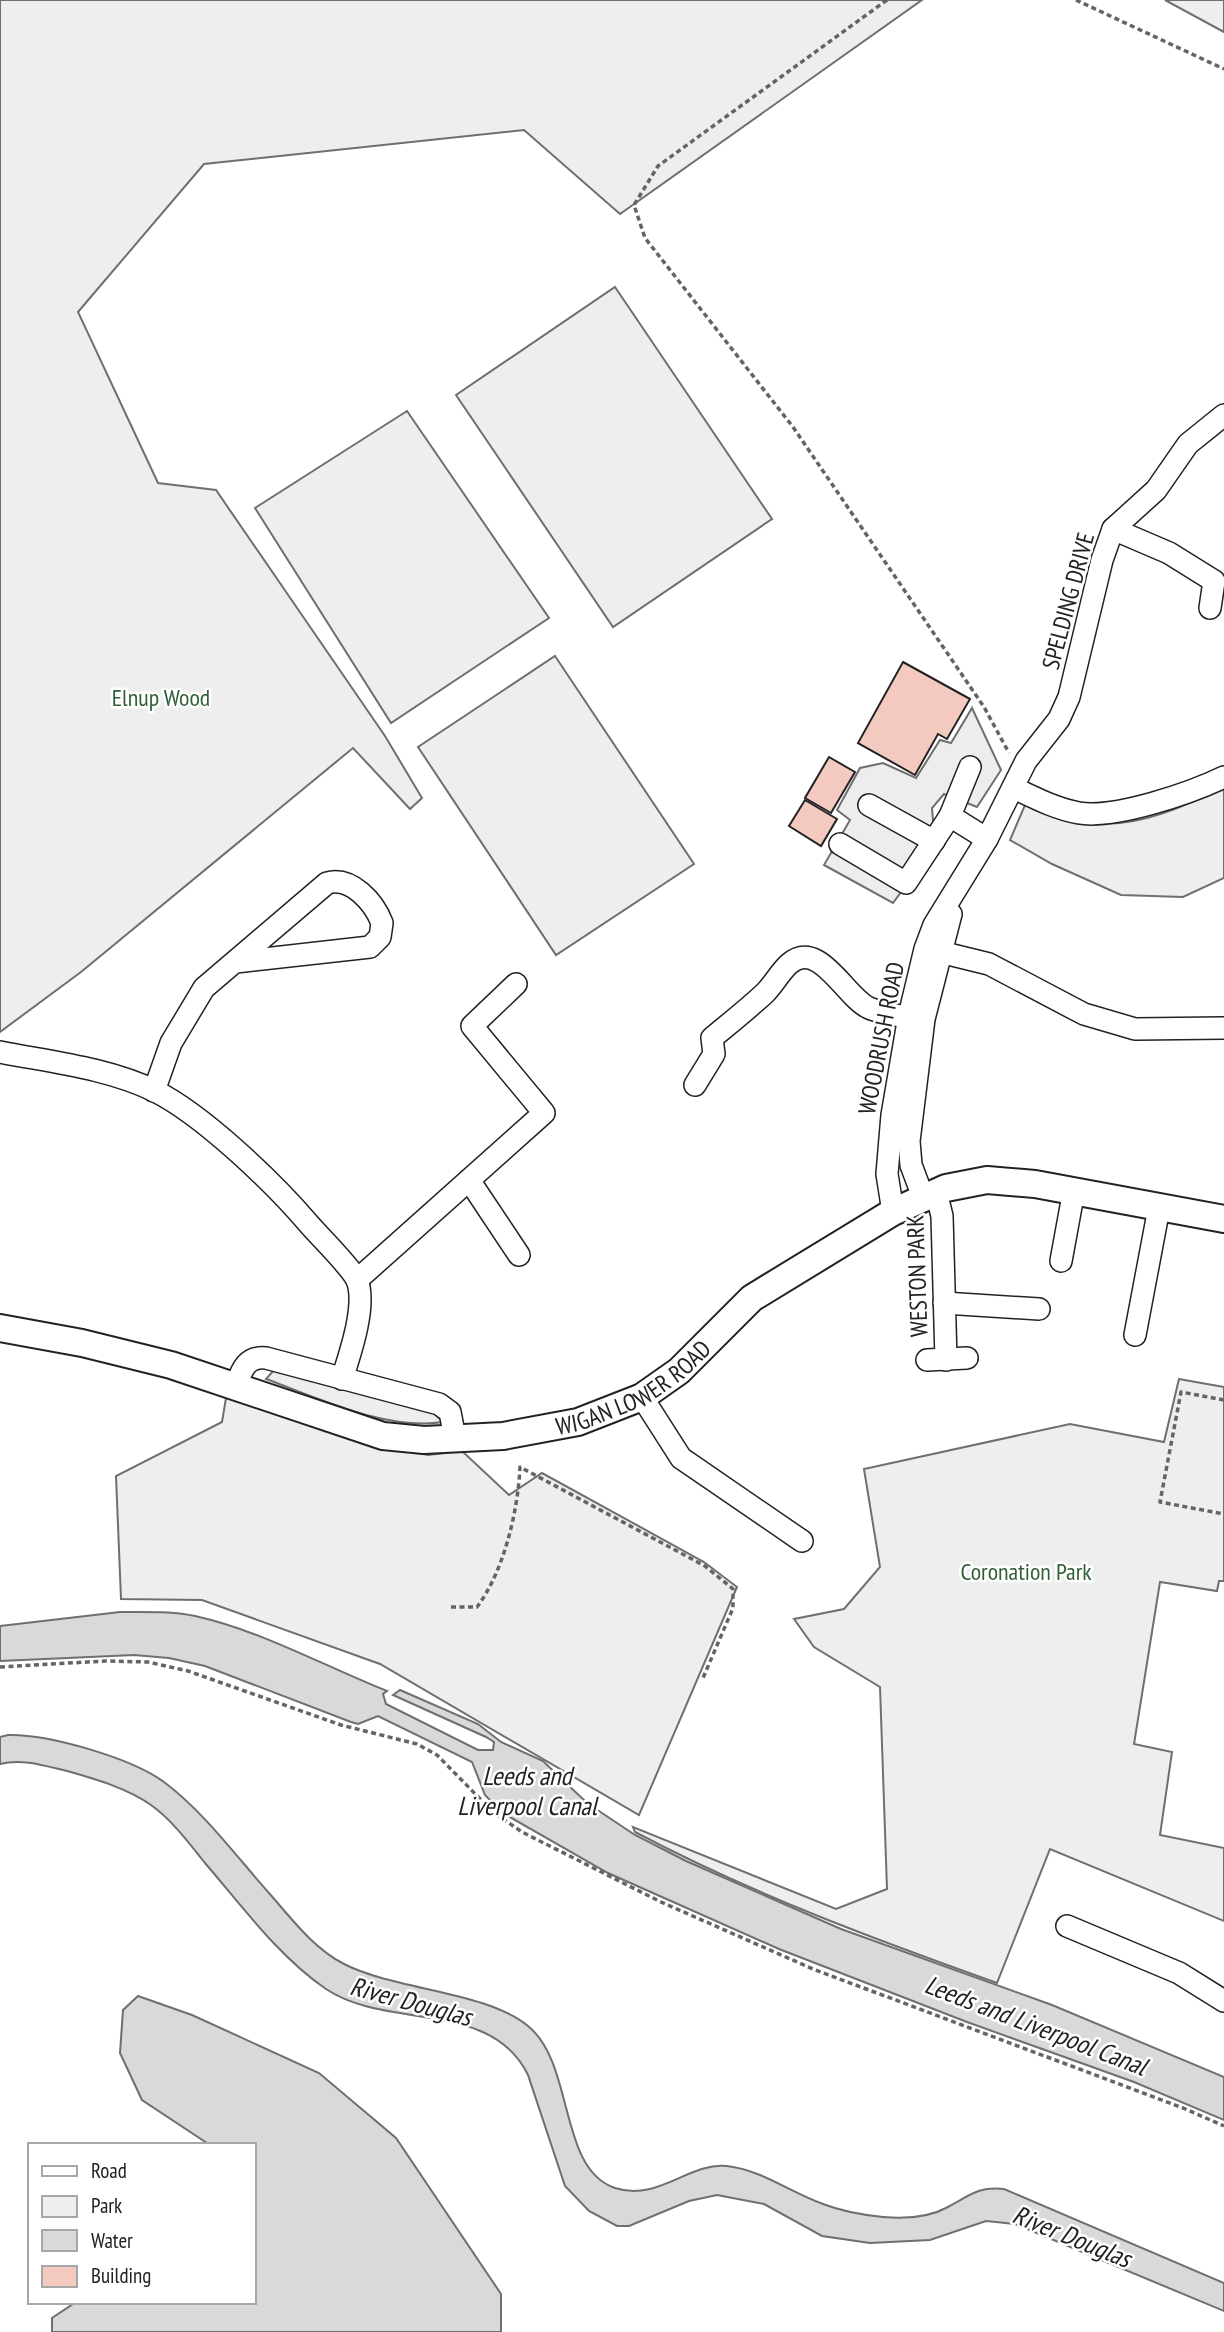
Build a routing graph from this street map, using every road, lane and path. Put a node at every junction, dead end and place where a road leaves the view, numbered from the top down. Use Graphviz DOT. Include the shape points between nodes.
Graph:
graph roads {
  1 [pos="887,0"];
  2 [pos="1076,0"];
  3 [pos="1224,69"];
  4 [pos="1224,415"];
  5 [pos="1113,529"];
  6 [pos="1219,578"];
  7 [pos="1210,608"];
  8 [pos="1026,761"];
  9 [pos="970,767"];
  10 [pos="1224,777"];
  11 [pos="1014,788"];
  12 [pos="869,805"];
  13 [pos="950,816"];
  14 [pos="987,839"];
  15 [pos="934,841"];
  16 [pos="840,844"];
  17 [pos="932,950"];
  18 [pos="236,962"];
  19 [pos="516,984"];
  20 [pos="916,1018"];
  21 [pos="1224,1028"];
  22 [pos="0,1052"];
  23 [pos="695,1085"];
  24 [pos="153,1091"];
  25 [pos="469,1180"];
  26 [pos="1074,1190"];
  27 [pos="930,1194"];
  28 [pos="1159,1208"];
  29 [pos="893,1212"];
  30 [pos="1224,1219"];
  31 [pos="519,1255"];
  32 [pos="1061,1261"];
  33 [pos="357,1280"];
  34 [pos="944,1303"];
  35 [pos="1039,1309"];
  36 [pos="0,1328"];
  37 [pos="1135,1335"];
  38 [pos="947,1359"];
  39 [pos="342,1379"];
  40 [pos="236,1385"];
  41 [pos="642,1397"];
  42 [pos="1224,1400"];
  43 [pos="455,1438"];
  44 [pos="1224,1514"];
  45 [pos="797,1531"];
  46 [pos="451,1607"];
  47 [pos="0,1667"];
  48 [pos="703,1678"];
  49 [pos="1067,1926"];
  50 [pos="1224,2001"];
  51 [pos="1224,2126"];
  1 -- 8 [label="path" via="658,166 634,205 645,238 793,427 984,707 1007,753"];
  2 -- 3 [label="path"];
  4 -- 5 [label="street, SPELDING DRIVE" via="1188,444 1156,490"];
  5 -- 6 [label="street"];
  5 -- 8 [label="street, SPELDING DRIVE" via="1069,697 1059,719"];
  6 -- 7 [label="street"];
  8 -- 11 [label="street, SPELDING DRIVE"];
  9 -- 13 [label="street"];
  10 -- 11 [label="street" via="1198,790 1105,814 1050,805"];
  11 -- 14 [label="street, WOODRUSH ROAD"];
  12 -- 15 [label="street"];
  13 -- 14 [label="street"];
  13 -- 15 [label="street"];
  14 -- 17 [label="street, WOODRUSH ROAD" via="934,925"];
  15 -- 16 [label="street" via="906,883"];
  17 -- 20 [label="street, WOODRUSH ROAD"];
  17 -- 21 [label="street" via="989,964 1084,1014 1135,1030"];
  18 -- 18 [label="street" via="333,881 353,886 383,923 380,937 370,947"];
  18 -- 24 [label="street" via="204,988 191,1006"];
  19 -- 25 [label="street" via="472,1026 544,1113"];
  20 -- 23 [label="street" via="870,1009 856,1000 826,964 808,957 790,962 767,991 724,1016 712,1038 714,1054"];
  20 -- 27 [label="street, WOODRUSH ROAD" via="909,1154"];
  20 -- 29 [label="street, WOODRUSH ROAD" via="892,1115 887,1174"];
  22 -- 24 [label="street" via="95,1071"];
  24 -- 33 [label="street" via="187,1112 278,1190"];
  25 -- 31 [label="street"];
  25 -- 33 [label="street"];
  26 -- 27 [label="main road, WIGAN LOWER ROAD" via="987,1180"];
  26 -- 28 [label="main road, WIGAN LOWER ROAD"];
  26 -- 32 [label="street"];
  27 -- 29 [label="main road, WIGAN LOWER ROAD"];
  27 -- 34 [label="street, WESTON PARK" via="943,1216"];
  28 -- 30 [label="main road, WIGAN LOWER ROAD"];
  28 -- 37 [label="street"];
  29 -- 41 [label="main road, WIGAN LOWER ROAD" via="752,1298 679,1371"];
  33 -- 39 [label="street" via="359,1305 353,1346"];
  34 -- 35 [label="street"];
  34 -- 38 [label="street, WESTON PARK"];
  36 -- 40 [label="main road, WIGAN LOWER ROAD" via="110,1349"];
  39 -- 40 [label="street" via="258,1357 244,1366"];
  39 -- 43 [label="street" via="446,1407"];
  40 -- 43 [label="main road, WIGAN LOWER ROAD" via="383,1436"];
  41 -- 43 [label="main road, WIGAN LOWER ROAD" via="578,1422 503,1436"];
  41 -- 45 [label="street" via="681,1458"];
  42 -- 44 [label="path" via="1181,1392 1160,1502"];
  46 -- 48 [label="path" via="477,1607 487,1594 513,1522 520,1467 705,1566 733,1589 733,1608"];
  47 -- 51 [label="path" via="148,1662 200,1675 341,1725 417,1744 437,1755 493,1812 522,1832 661,1902 813,1969"];
  49 -- 50 [label="street" via="1179,1973"];
}
